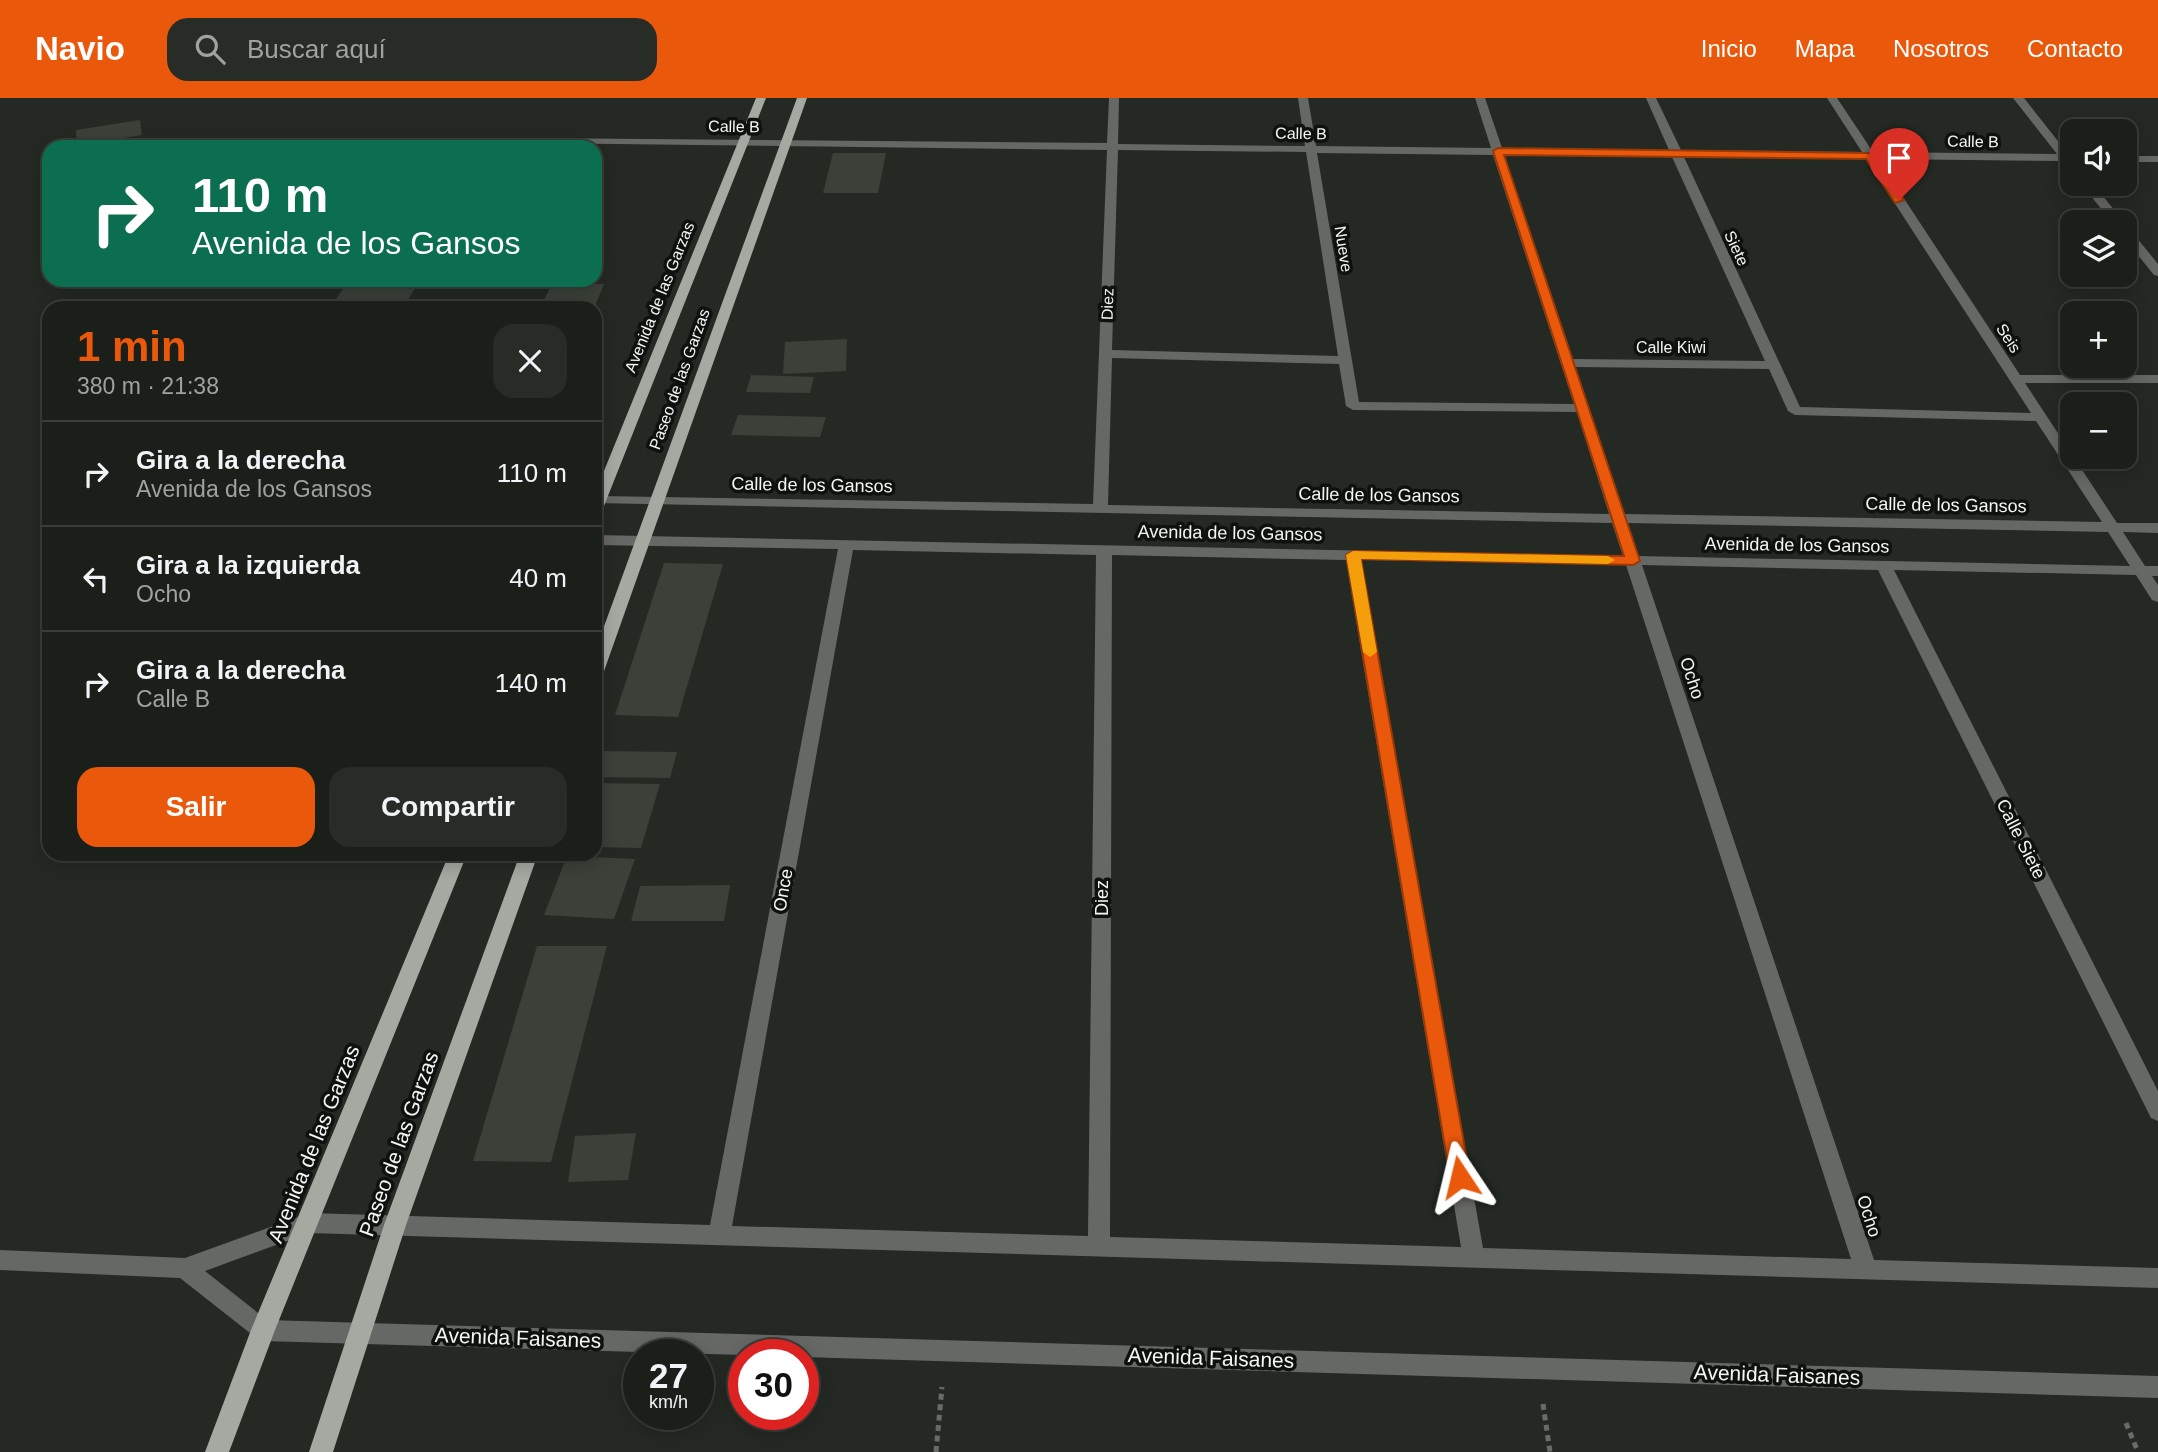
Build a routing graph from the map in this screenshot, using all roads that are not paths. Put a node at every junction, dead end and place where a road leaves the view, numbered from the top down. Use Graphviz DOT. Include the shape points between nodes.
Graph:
graph roads {
  1 [pos="761,98"];
  2 [pos="802,98"];
  3 [pos="1114,98"];
  4 [pos="1303,98"];
  5 [pos="1480,98"];
  6 [pos="1651,98"];
  7 [pos="1832,98"];
  8 [pos="2018,98"];
  9 [pos="602,141"];
  10 [pos="744,142"];
  11 [pos="787,143"];
  12 [pos="1112,147"];
  13 [pos="2060,148"];
  14 [pos="1311,149"];
  15 [pos="1498,151"];
  16 [pos="1677,153"];
  17 [pos="1869,156"];
  18 [pos="2137,159"];
  19 [pos="2158,159"];
  20 [pos="2060,160"];
  21 [pos="2097,196"];
  22 [pos="2108,210"];
  23 [pos="2137,246"];
  24 [pos="2158,272"];
  25 [pos="1106,354"];
  26 [pos="1346,360"];
  27 [pos="1568,363"];
  28 [pos="1773,365"];
  29 [pos="2015,379"];
  30 [pos="2158,379"];
  31 [pos="1583,408"];
  32 [pos="2040,416"];
  33 [pos="602,493"];
  34 [pos="657,501"];
  35 [pos="602,505"];
  36 [pos="1100,509"];
  37 [pos="1619,518"];
  38 [pos="2113,527"];
  39 [pos="2158,528"];
  40 [pos="602,540"];
  41 [pos="643,541"];
  42 [pos="846,545"];
  43 [pos="1104,550"];
  44 [pos="1353,555"];
  45 [pos="1633,561"];
  46 [pos="1884,566"];
  47 [pos="2141,571"];
  48 [pos="2158,571"];
  49 [pos="2158,597"];
  50 [pos="602,655"];
  51 [pos="455,861"];
  52 [pos="526,861"];
  53 [pos="2158,1112"];
  54 [pos="309,1223"];
  55 [pos="394,1225"];
  56 [pos="719,1235"];
  57 [pos="1099,1247"];
  58 [pos="1474,1258"];
  59 [pos="0,1260"];
  60 [pos="184,1268"];
  61 [pos="1867,1270"];
  62 [pos="2158,1278"];
  63 [pos="263,1330"];
  64 [pos="360,1333"];
  65 [pos="2158,1387"];
  66 [pos="217,1452"];
  67 [pos="321,1452"];
  1 -- 10 [label="main road, Avenida de las Garzas"];
  2 -- 11 [label="main road, Paseo de las Garzas"];
  3 -- 12 [label="street, Diez"];
  4 -- 14 [label="street, Nueve"];
  5 -- 15 [label="street, Ocho"];
  6 -- 16 [label="street, Siete"];
  7 -- 17 [label="street, Seis"];
  8 -- 13 [label="street"];
  9 -- 10 [label="street, Calle B"];
  10 -- 11 [label="street, Calle B"];
  10 -- 33 [label="main road, Avenida de las Garzas"];
  11 -- 12 [label="street, Calle B"];
  11 -- 34 [label="main road, Paseo de las Garzas"];
  12 -- 14 [label="street, Calle B"];
  12 -- 25 [label="street, Diez"];
  14 -- 15 [label="street, Calle B"];
  14 -- 26 [label="street, Nueve"];
  15 -- 16 [label="street, Calle B"];
  15 -- 27 [label="street, Ocho"];
  16 -- 17 [label="street, Calle B"];
  16 -- 28 [label="street, Siete"];
  17 -- 20 [label="street, Calle B"];
  17 -- 29 [label="street, Seis"];
  18 -- 19 [label="street"];
  21 -- 22 [label="street"];
  23 -- 24 [label="street"];
  25 -- 26 [label="street"];
  25 -- 36 [label="street, Diez"];
  26 -- 31 [label="street, Nueve" via="1353,406"];
  27 -- 28 [label="street, Calle Kiwi"];
  27 -- 31 [label="street, Ocho"];
  28 -- 32 [label="street, Siete" via="1795,411"];
  29 -- 30 [label="street"];
  29 -- 32 [label="street, Seis"];
  31 -- 37 [label="street, Ocho"];
  32 -- 38 [label="street, Seis"];
  34 -- 35 [label="street, Calle de los Gansos"];
  34 -- 36 [label="street, Calle de los Gansos"];
  34 -- 41 [label="main road, Paseo de las Garzas"];
  36 -- 37 [label="street, Calle de los Gansos"];
  37 -- 38 [label="street, Calle de los Gansos"];
  37 -- 45 [label="street, Ocho"];
  38 -- 39 [label="street, Calle de los Gansos"];
  38 -- 47 [label="street, Seis"];
  40 -- 41 [label="street, Avenida de los Gansos"];
  41 -- 42 [label="street, Avenida de los Gansos"];
  41 -- 50 [label="main road, Paseo de las Garzas"];
  42 -- 43 [label="street, Avenida de los Gansos"];
  42 -- 56 [label="street, Once"];
  43 -- 44 [label="street, Avenida de los Gansos"];
  43 -- 57 [label="street, Diez"];
  44 -- 45 [label="street, Avenida de los Gansos"];
  44 -- 58 [label="street"];
  45 -- 46 [label="street, Avenida de los Gansos"];
  45 -- 61 [label="street, Ocho"];
  46 -- 47 [label="street, Avenida de los Gansos"];
  46 -- 53 [label="street, Calle Siete"];
  47 -- 48 [label="street, Avenida de los Gansos"];
  47 -- 49 [label="street, Seis"];
  51 -- 54 [label="main road, Avenida de las Garzas"];
  52 -- 55 [label="main road, Paseo de las Garzas"];
  54 -- 55 [label="street"];
  54 -- 60 [label="street"];
  54 -- 63 [label="main road, Avenida de las Garzas"];
  55 -- 56 [label="street"];
  55 -- 64 [label="main road, Paseo de las Garzas"];
  56 -- 57 [label="street"];
  57 -- 58 [label="street"];
  58 -- 61 [label="street"];
  59 -- 60 [label="street"];
  60 -- 63 [label="street"];
  61 -- 62 [label="street"];
  63 -- 64 [label="street, Avenida Faisanes"];
  63 -- 66 [label="main road, Avenida de las Garzas"];
  64 -- 65 [label="street, Avenida Faisanes"];
  64 -- 67 [label="main road, Paseo de las Garzas"];
}
